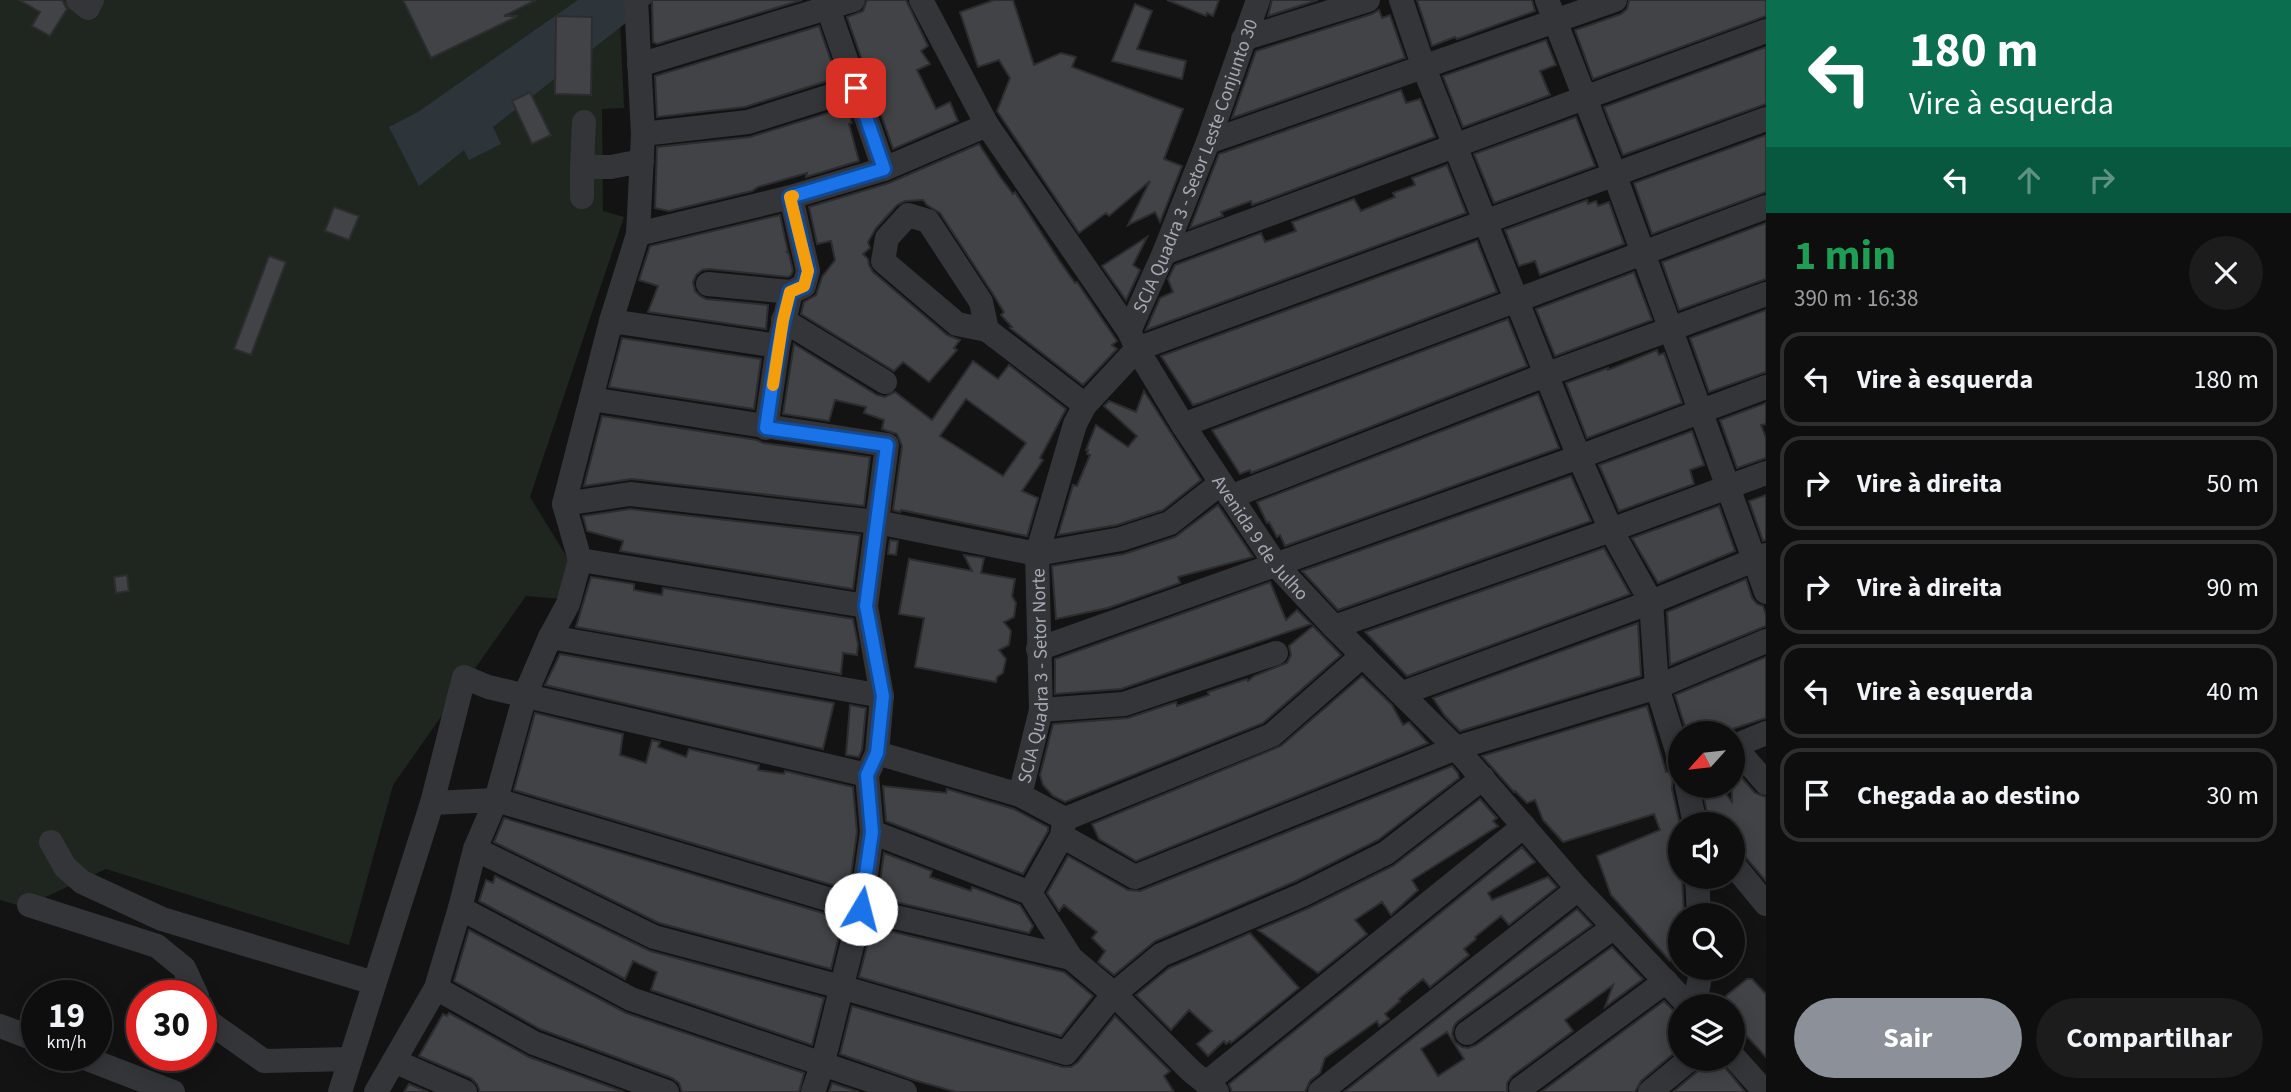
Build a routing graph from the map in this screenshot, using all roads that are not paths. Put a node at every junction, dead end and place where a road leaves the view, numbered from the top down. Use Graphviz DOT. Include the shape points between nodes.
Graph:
graph roads {
  1 [pos="636,0"];
  2 [pos="853,0"];
  3 [pos="921,0"];
  4 [pos="1258,0"];
  5 [pos="1368,0"];
  6 [pos="1401,0"];
  7 [pos="1615,0"];
  8 [pos="828,8"];
  9 [pos="1551,11"];
  10 [pos="1766,31"];
  11 [pos="1243,39"];
  12 [pos="639,65"];
  13 [pos="1424,68"];
  14 [pos="856,88"];
  15 [pos="1585,96"];
  16 [pos="1766,119"];
  17 [pos="584,122"];
  18 [pos="987,125"];
  19 [pos="643,134"];
  20 [pos="1208,142"];
  21 [pos="1456,145"];
  22 [pos="642,161"];
  23 [pos="582,167"];
  24 [pos="884,169"];
  25 [pos="1614,173"];
  26 [pos="582,197"];
  27 [pos="790,197"];
  28 [pos="1766,208"];
  29 [pos="1485,220"];
  30 [pos="638,234"];
  31 [pos="1643,252"];
  32 [pos="1164,253"];
  33 [pos="708,284"];
  34 [pos="790,292"];
  35 [pos="1766,294"];
  36 [pos="1516,302"];
  37 [pos="783,320"];
  38 [pos="611,321"];
  39 [pos="1670,328"];
  40 [pos="987,330"];
  41 [pos="1133,340"];
  42 [pos="778,346"];
  43 [pos="1545,375"];
  44 [pos="885,382"];
  45 [pos="1766,387"];
  46 [pos="591,399"];
  47 [pos="1085,405"];
  48 [pos="1702,411"];
  49 [pos="1183,425"];
  50 [pos="766,428"];
  51 [pos="1579,457"];
  52 [pos="1766,473"];
  53 [pos="1728,487"];
  54 [pos="1225,490"];
  55 [pos="564,504"];
  56 [pos="877,522"];
  57 [pos="1611,530"];
  58 [pos="1037,554"];
  59 [pos="1760,557"];
  60 [pos="580,560"];
  61 [pos="1276,565"];
  62 [pos="1766,592"];
  63 [pos="1651,602"];
  64 [pos="866,606"];
  65 [pos="1334,627"];
  66 [pos="551,637"];
  67 [pos="1766,641"];
  68 [pos="1038,649"];
  69 [pos="1276,653"];
  70 [pos="1363,654"];
  71 [pos="1657,687"];
  72 [pos="1403,693"];
  73 [pos="525,695"];
  74 [pos="883,696"];
  75 [pos="1041,710"];
  76 [pos="1668,722"];
  77 [pos="1766,733"];
  78 [pos="1745,741"];
  79 [pos="1456,748"];
  80 [pos="1745,759"];
  81 [pos="872,764"];
  82 [pos="1483,778"];
  83 [pos="1766,783"];
  84 [pos="1020,795"];
  85 [pos="496,800"];
  86 [pos="432,803"];
  87 [pos="1524,826"];
  88 [pos="1064,828"];
  89 [pos="872,832"];
  90 [pos="51,842"];
  91 [pos="475,849"];
  92 [pos="1745,879"];
  93 [pos="1578,889"];
  94 [pos="1030,893"];
  95 [pos="1766,904"];
  96 [pos="29,905"];
  97 [pos="460,908"];
  98 [pos="861,909"];
  99 [pos="162,919"];
  100 [pos="1614,927"];
  101 [pos="158,946"];
  102 [pos="1071,958"];
  103 [pos="190,980"];
  104 [pos="1666,981"];
  105 [pos="374,984"];
  106 [pos="436,988"];
  107 [pos="841,988"];
  108 [pos="1114,994"];
  109 [pos="1680,994"];
  110 [pos="0,1026"];
  111 [pos="217,1028"];
  112 [pos="1467,1033"];
  113 [pos="21,1034"];
  114 [pos="349,1059"];
  115 [pos="394,1061"];
  116 [pos="822,1066"];
  117 [pos="112,1068"];
  118 [pos="1745,1070"];
  119 [pos="1675,1071"];
  120 [pos="1201,1085"];
  121 [pos="1333,1088"];
  122 [pos="1521,1088"];
  123 [pos="173,1092"];
  124 [pos="340,1092"];
  125 [pos="376,1092"];
  126 [pos="465,1092"];
  127 [pos="667,1092"];
  128 [pos="813,1092"];
  129 [pos="905,1092"];
  130 [pos="1650,1092"];
  131 [pos="1765,1092"];
  1 -- 12 [label="street"];
  2 -- 8 [label="street"];
  3 -- 18 [label="street, Avenida 9 de Julho"];
  4 -- 11 [label="street, SCIA Quadra 3 - Setor Leste Conjunto 30"];
  5 -- 11 [label="street"];
  6 -- 13 [label="street"];
  7 -- 9 [label="street"];
  8 -- 12 [label="street"];
  8 -- 14 [label="street"];
  9 -- 13 [label="street"];
  9 -- 15 [label="street"];
  10 -- 15 [label="street"];
  11 -- 20 [label="street, SCIA Quadra 3 - Setor Leste Conjunto 30"];
  12 -- 19 [label="street"];
  13 -- 20 [label="street"];
  13 -- 21 [label="street"];
  14 -- 19 [label="street" via="748,122"];
  14 -- 24 [label="street"];
  15 -- 21 [label="street"];
  15 -- 25 [label="street"];
  16 -- 25 [label="street"];
  17 -- 23 [label="street"];
  18 -- 24 [label="street"];
  18 -- 41 [label="street, Avenida 9 de Julho"];
  19 -- 22 [label="street"];
  20 -- 32 [label="street, SCIA Quadra 3 - Setor Leste Conjunto 30"];
  21 -- 29 [label="street"];
  21 -- 32 [label="street"];
  22 -- 23 [label="street"];
  22 -- 30 [label="street"];
  23 -- 26 [label="street"];
  24 -- 27 [label="street"];
  25 -- 29 [label="street"];
  25 -- 31 [label="street"];
  27 -- 30 [label="street"];
  27 -- 34 [label="street" via="808,271 804,286"];
  28 -- 31 [label="street"];
  29 -- 36 [label="street"];
  29 -- 41 [label="street"];
  30 -- 38 [label="street"];
  31 -- 36 [label="street"];
  31 -- 39 [label="street"];
  32 -- 41 [label="street, SCIA Quadra 3 - Setor Leste Conjunto 30"];
  33 -- 34 [label="street"];
  34 -- 37 [label="street"];
  35 -- 39 [label="street"];
  36 -- 43 [label="street"];
  36 -- 49 [label="street"];
  37 -- 42 [label="street"];
  37 -- 44 [label="street"];
  38 -- 42 [label="street"];
  38 -- 46 [label="street"];
  39 -- 43 [label="street"];
  39 -- 48 [label="street"];
  40 -- 40 [label="street" via="981,302 928,221 908,215 887,238 883,261 957,324"];
  40 -- 47 [label="street"];
  41 -- 47 [label="street, SCIA Quadra 3 - Setor Norte"];
  41 -- 49 [label="street, Avenida 9 de Julho"];
  42 -- 50 [label="street"];
  43 -- 51 [label="street"];
  43 -- 54 [label="street"];
  45 -- 48 [label="street"];
  46 -- 50 [label="street"];
  46 -- 55 [label="street"];
  47 -- 58 [label="street, SCIA Quadra 3 - Setor Norte" via="1075,424"];
  48 -- 51 [label="street"];
  48 -- 53 [label="street"];
  49 -- 54 [label="street, Avenida 9 de Julho"];
  50 -- 56 [label="street" via="887,445"];
  51 -- 57 [label="street"];
  51 -- 61 [label="street"];
  52 -- 53 [label="street"];
  53 -- 57 [label="street"];
  53 -- 59 [label="street"];
  54 -- 58 [label="street" via="1170,523 1121,539"];
  54 -- 61 [label="street, Avenida 9 de Julho"];
  55 -- 56 [label="street" via="630,494"];
  55 -- 60 [label="street"];
  56 -- 58 [label="street"];
  56 -- 64 [label="street"];
  57 -- 63 [label="street"];
  57 -- 65 [label="street"];
  58 -- 68 [label="street, SCIA Quadra 3 - Setor Norte"];
  59 -- 62 [label="street"];
  59 -- 63 [label="street"];
  60 -- 64 [label="street"];
  60 -- 66 [label="street" via="568,604"];
  61 -- 65 [label="street, Avenida 9 de Julho"];
  61 -- 68 [label="street"];
  63 -- 71 [label="street"];
  63 -- 72 [label="street"];
  64 -- 74 [label="street"];
  65 -- 70 [label="street, Avenida 9 de Julho"];
  66 -- 73 [label="street"];
  66 -- 74 [label="street"];
  67 -- 71 [label="street"];
  68 -- 75 [label="street, SCIA Quadra 3 - Setor Norte"];
  69 -- 75 [label="street" via="1124,704"];
  70 -- 72 [label="street, Avenida 9 de Julho"];
  70 -- 88 [label="street" via="1272,734"];
  71 -- 76 [label="street"];
  71 -- 79 [label="street"];
  72 -- 79 [label="street, Avenida 9 de Julho"];
  73 -- 81 [label="street"];
  73 -- 85 [label="street"];
  73 -- 86 [label="street" via="464,677"];
  74 -- 81 [label="street"];
  75 -- 84 [label="street, SCIA Quadra 3 - Setor Norte"];
  77 -- 78 [label="street"];
  79 -- 82 [label="street, Avenida 9 de Julho"];
  79 -- 88 [label="street" via="1135,877"];
  80 -- 83 [label="street"];
  81 -- 84 [label="street"];
  81 -- 89 [label="street"];
  82 -- 87 [label="street, Avenida 9 de Julho"];
  82 -- 108 [label="street" via="1386,853 1302,895 1161,955"];
  84 -- 88 [label="street"];
  85 -- 86 [label="street"];
  85 -- 91 [label="street"];
  85 -- 98 [label="street"];
  86 -- 105 [label="street"];
  87 -- 93 [label="street, Avenida 9 de Julho"];
  87 -- 120 [label="street"];
  88 -- 94 [label="street"];
  89 -- 94 [label="street"];
  89 -- 98 [label="street"];
  90 -- 99 [label="street" via="65,867 82,882"];
  91 -- 97 [label="street"];
  91 -- 107 [label="street" via="654,937"];
  92 -- 95 [label="street"];
  93 -- 100 [label="street, Avenida 9 de Julho"];
  93 -- 121 [label="street"];
  94 -- 102 [label="street"];
  96 -- 101 [label="street"];
  97 -- 106 [label="street"];
  97 -- 116 [label="street" via="631,999"];
  98 -- 102 [label="street"];
  98 -- 107 [label="street"];
  99 -- 101 [label="street"];
  99 -- 105 [label="street"];
  100 -- 104 [label="street, Avenida 9 de Julho"];
  100 -- 112 [label="street"];
  101 -- 103 [label="street" via="184,968"];
  102 -- 108 [label="street"];
  104 -- 109 [label="street, Avenida 9 de Julho"];
  104 -- 122 [label="street"];
  105 -- 114 [label="street"];
  106 -- 115 [label="street"];
  106 -- 127 [label="street" via="534,1042"];
  107 -- 108 [label="street" via="1066,1054"];
  107 -- 116 [label="street"];
  108 -- 120 [label="street"];
  110 -- 113 [label="street"];
  111 -- 114 [label="street" via="264,1060"];
  114 -- 124 [label="street"];
  115 -- 125 [label="street"];
  115 -- 126 [label="street"];
  116 -- 128 [label="street"];
  116 -- 129 [label="street"];
  117 -- 123 [label="street"];
  118 -- 131 [label="street"];
  119 -- 130 [label="street"];
}
